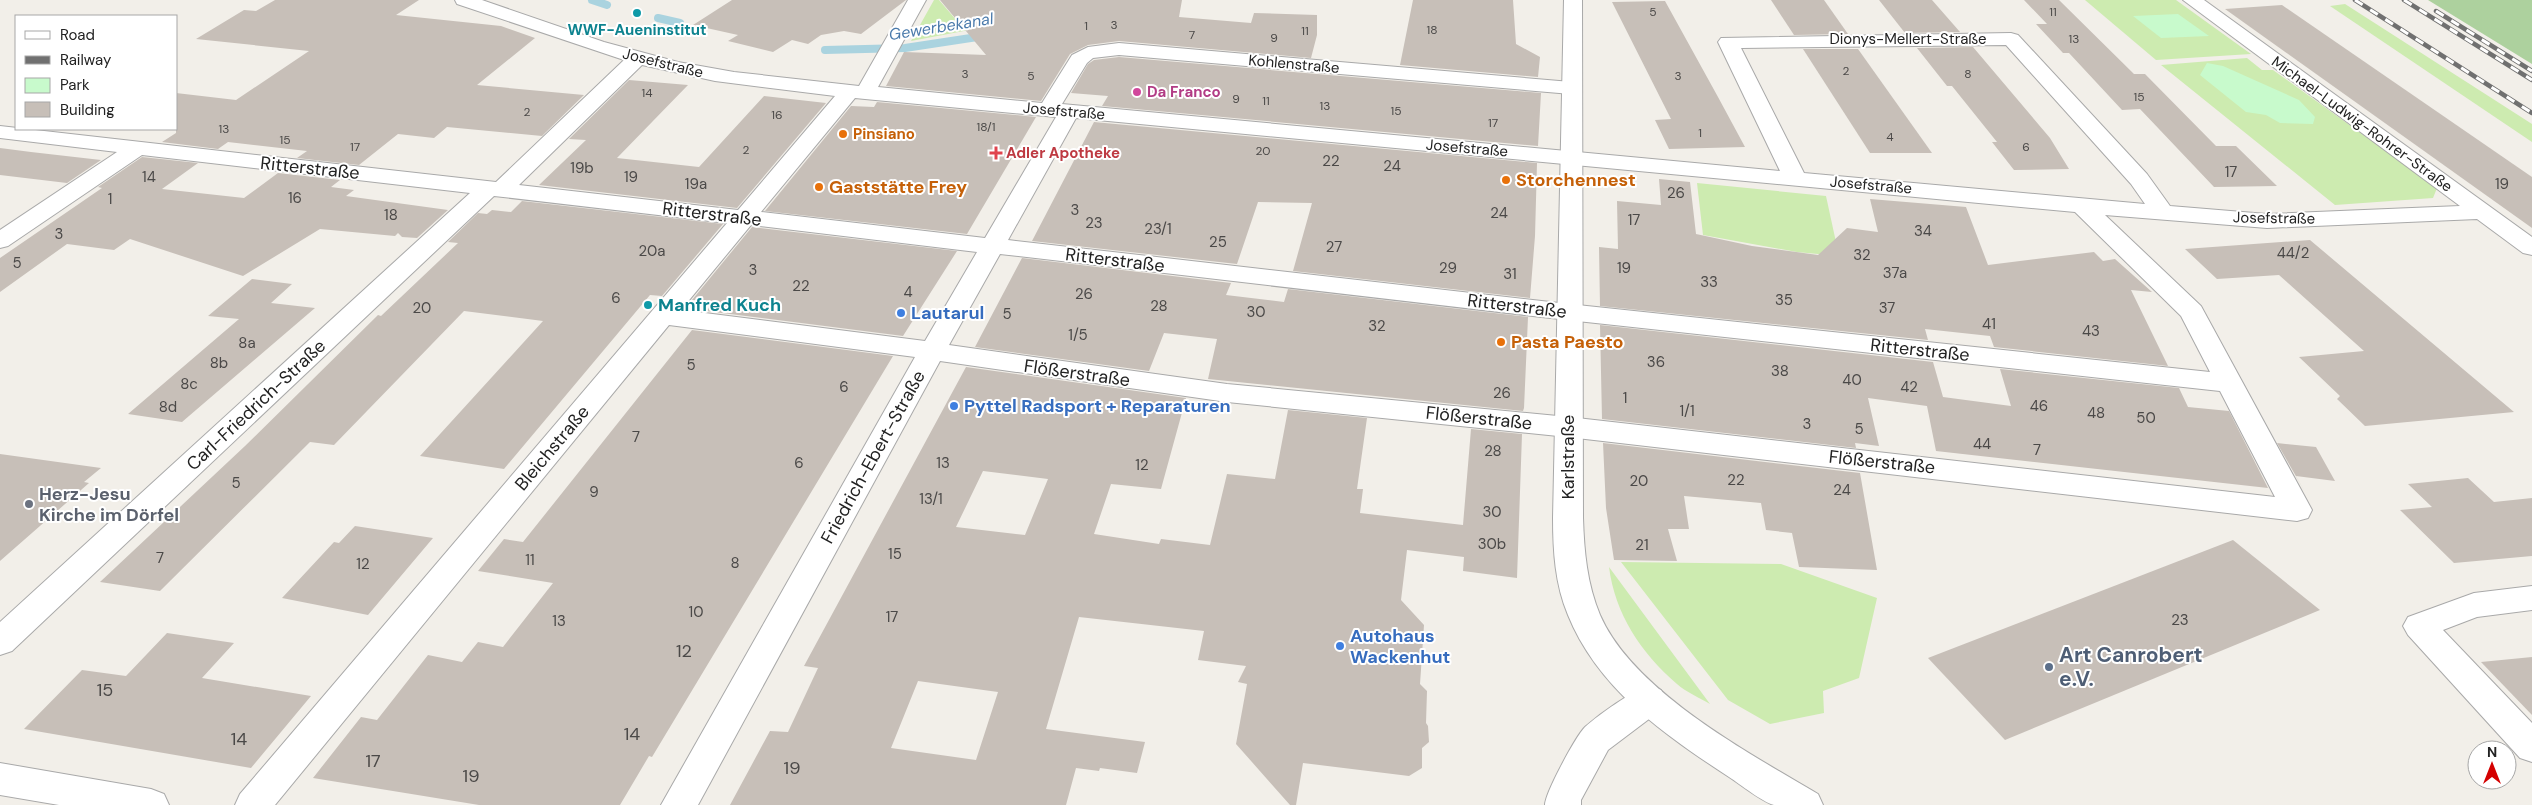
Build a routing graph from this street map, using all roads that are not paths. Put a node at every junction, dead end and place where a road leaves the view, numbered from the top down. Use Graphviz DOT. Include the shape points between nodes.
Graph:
graph roads {
  1 [pos="464,0"];
  2 [pos="917,0"];
  3 [pos="1573,0"];
  4 [pos="2192,0"];
  5 [pos="638,58"];
  6 [pos="1570,88"];
  7 [pos="858,92"];
  8 [pos="1059,110"];
  9 [pos="0,132"];
  10 [pos="137,148"];
  11 [pos="1569,157"];
  12 [pos="1795,178"];
  13 [pos="495,189"];
  14 [pos="2082,206"];
  15 [pos="2162,212"];
  16 [pos="2482,212"];
  17 [pos="745,218"];
  18 [pos="0,241"];
  19 [pos="994,246"];
  20 [pos="2532,248"];
  21 [pos="1568,312"];
  22 [pos="662,316"];
  23 [pos="932,353"];
  24 [pos="2230,383"];
  25 [pos="1568,427"];
  26 [pos="2532,598"];
  27 [pos="0,642"];
  28 [pos="1649,700"];
  29 [pos="2532,747"];
  30 [pos="0,779"];
  31 [pos="152,805"];
  32 [pos="253,805"];
  33 [pos="679,805"];
  34 [pos="1563,805"];
  35 [pos="1805,805"];
  1 -- 5 [label="street, Josefstraße"];
  2 -- 7 [label="street, Bleichstraße" via="884,59"];
  3 -- 6 [label="street, Karlstraße"];
  4 -- 16 [label="street, Michael-Ludwig-Rohrer-Straße"];
  5 -- 7 [label="street, Josefstraße" via="719,76"];
  5 -- 13 [label="street, Carl-Friedrich-Straße"];
  6 -- 8 [label="street, Kohlenstraße" via="1119,48 1095,51 1078,59"];
  6 -- 11 [label="street, Karlstraße"];
  7 -- 8 [label="street, Josefstraße"];
  7 -- 17 [label="street, Bleichstraße"];
  8 -- 11 [label="street, Josefstraße"];
  8 -- 19 [label="street, Friedrich-Ebert-Straße"];
  9 -- 10 [label="street, Ritterstraße"];
  10 -- 13 [label="street, Ritterstraße"];
  10 -- 18 [label="street"];
  11 -- 12 [label="street, Josefstraße"];
  11 -- 21 [label="street, Karlstraße"];
  12 -- 14 [label="street, Josefstraße"];
  12 -- 15 [label="street, Dionys-Mellert-Straße" via="1728,42 2011,39 2139,179"];
  13 -- 17 [label="street, Ritterstraße"];
  13 -- 27 [label="street, Carl-Friedrich-Straße"];
  14 -- 15 [label="street, Josefstraße"];
  14 -- 24 [label="street" via="2192,312"];
  15 -- 16 [label="street, Josefstraße" via="2267,221"];
  16 -- 20 [label="street, Michael-Ludwig-Rohrer-Straße"];
  17 -- 19 [label="street, Ritterstraße"];
  17 -- 22 [label="street, Bleichstraße"];
  19 -- 21 [label="street, Ritterstraße"];
  19 -- 23 [label="street, Friedrich-Ebert-Straße"];
  21 -- 24 [label="street, Ritterstraße"];
  21 -- 25 [label="street, Karlstraße"];
  22 -- 23 [label="street, Flößerstraße"];
  22 -- 32 [label="street, Bleichstraße"];
  23 -- 25 [label="street, Flößerstraße" via="1227,393"];
  23 -- 33 [label="street, Friedrich-Ebert-Straße"];
  24 -- 25 [label="street, Flößerstraße" via="2297,510"];
  25 -- 28 [label="street, Karlstraße" via="1571,578 1594,636"];
  26 -- 29 [label="street" via="2474,605 2419,626"];
  28 -- 34 [label="street" via="1596,739"];
  28 -- 35 [label="street, Karlstraße" via="1708,744"];
  30 -- 31 [label="street"];
}
